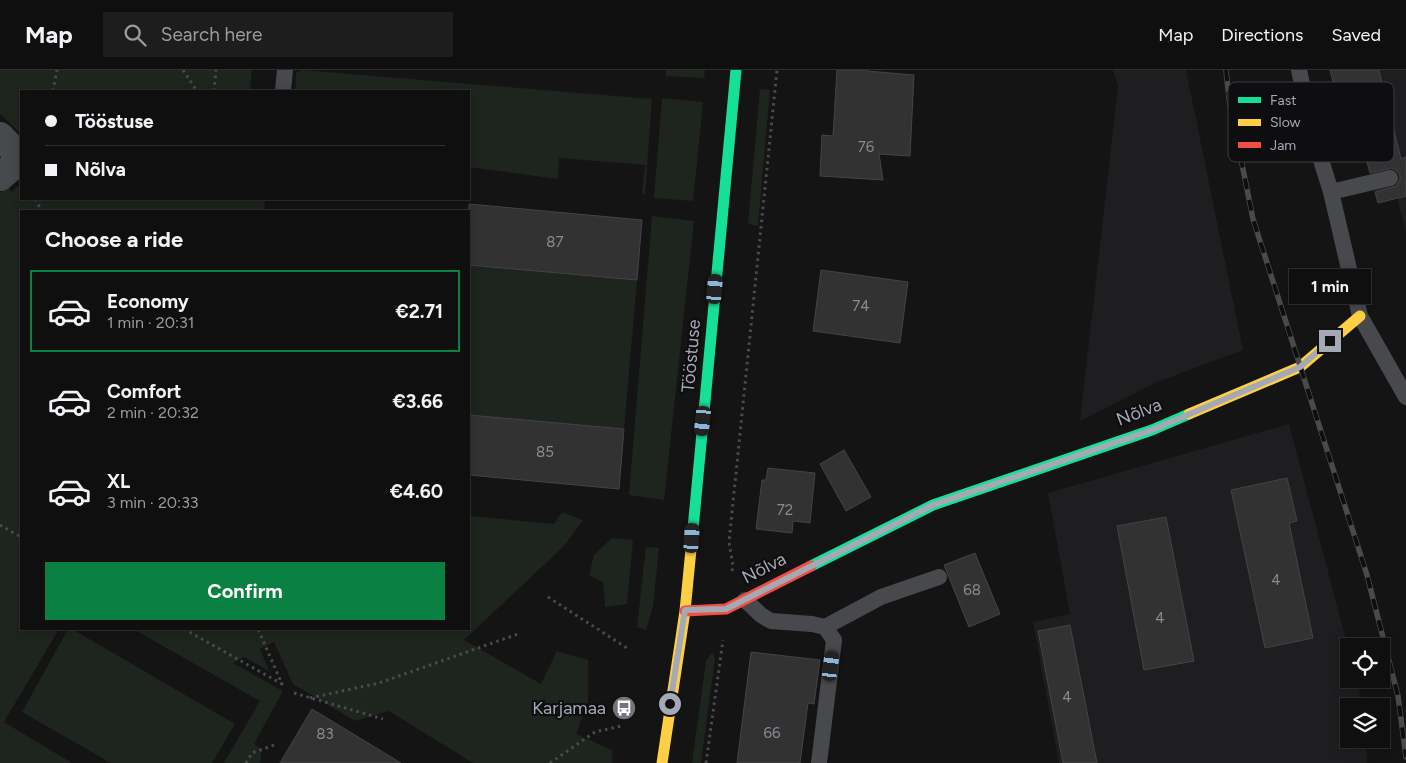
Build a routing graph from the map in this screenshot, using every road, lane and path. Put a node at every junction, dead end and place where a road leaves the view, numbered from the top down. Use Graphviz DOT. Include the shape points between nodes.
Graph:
graph roads {
  1 [pos="57,70"];
  2 [pos="183,70"];
  3 [pos="216,70"];
  4 [pos="285,70"];
  5 [pos="736,70"];
  6 [pos="777,70"];
  7 [pos="53,90"];
  8 [pos="196,90"];
  9 [pos="214,90"];
  10 [pos="283,90"];
  11 [pos="0,136"];
  12 [pos="20,157"];
  13 [pos="20,159"];
  14 [pos="1322,162"];
  15 [pos="0,177"];
  16 [pos="1390,178"];
  17 [pos="1331,192"];
  18 [pos="1360,316"];
  19 [pos="1406,397"];
  20 [pos="0,525"];
  21 [pos="20,536"];
  22 [pos="939,577"];
  23 [pos="548,597"];
  24 [pos="744,600"];
  25 [pos="726,609"];
  26 [pos="685,610"];
  27 [pos="825,627"];
  28 [pos="186,630"];
  29 [pos="258,630"];
  30 [pos="518,634"];
  31 [pos="630,650"];
  32 [pos="294,693"];
  33 [pos="310,698"];
  34 [pos="383,719"];
  35 [pos="621,726"];
  36 [pos="274,745"];
  37 [pos="246,763"];
  38 [pos="550,763"];
  39 [pos="662,763"];
  40 [pos="706,763"];
  41 [pos="818,763"];
  1 -- 7 [label="path"];
  2 -- 8 [label="path"];
  3 -- 9 [label="path"];
  4 -- 10 [label="lane"];
  5 -- 26 [label="street, Tööstuse"];
  6 -- 25 [label="path" via="729,542 733,566"];
  11 -- 12 [label="street"];
  13 -- 15 [label="street"];
  14 -- 17 [label="lane"];
  16 -- 17 [label="lane"];
  17 -- 18 [label="lane"];
  18 -- 19 [label="lane"];
  18 -- 24 [label="street, Nõlva" via="1300,367 1152,430 933,505"];
  20 -- 21 [label="path"];
  22 -- 27 [label="lane" via="881,597"];
  23 -- 31 [label="path"];
  24 -- 25 [label="street, Nõlva"];
  24 -- 27 [label="lane" via="771,621"];
  25 -- 26 [label="street, Nõlva"];
  25 -- 40 [label="path"];
  26 -- 39 [label="street, Tööstuse"];
  27 -- 41 [label="lane" via="834,640"];
  28 -- 29 [label="path" via="282,684"];
  30 -- 33 [label="path" via="379,683"];
  32 -- 33 [label="path"];
  33 -- 34 [label="path"];
  35 -- 38 [label="path" via="594,732"];
  36 -- 37 [label="path" via="252,753"];
}
